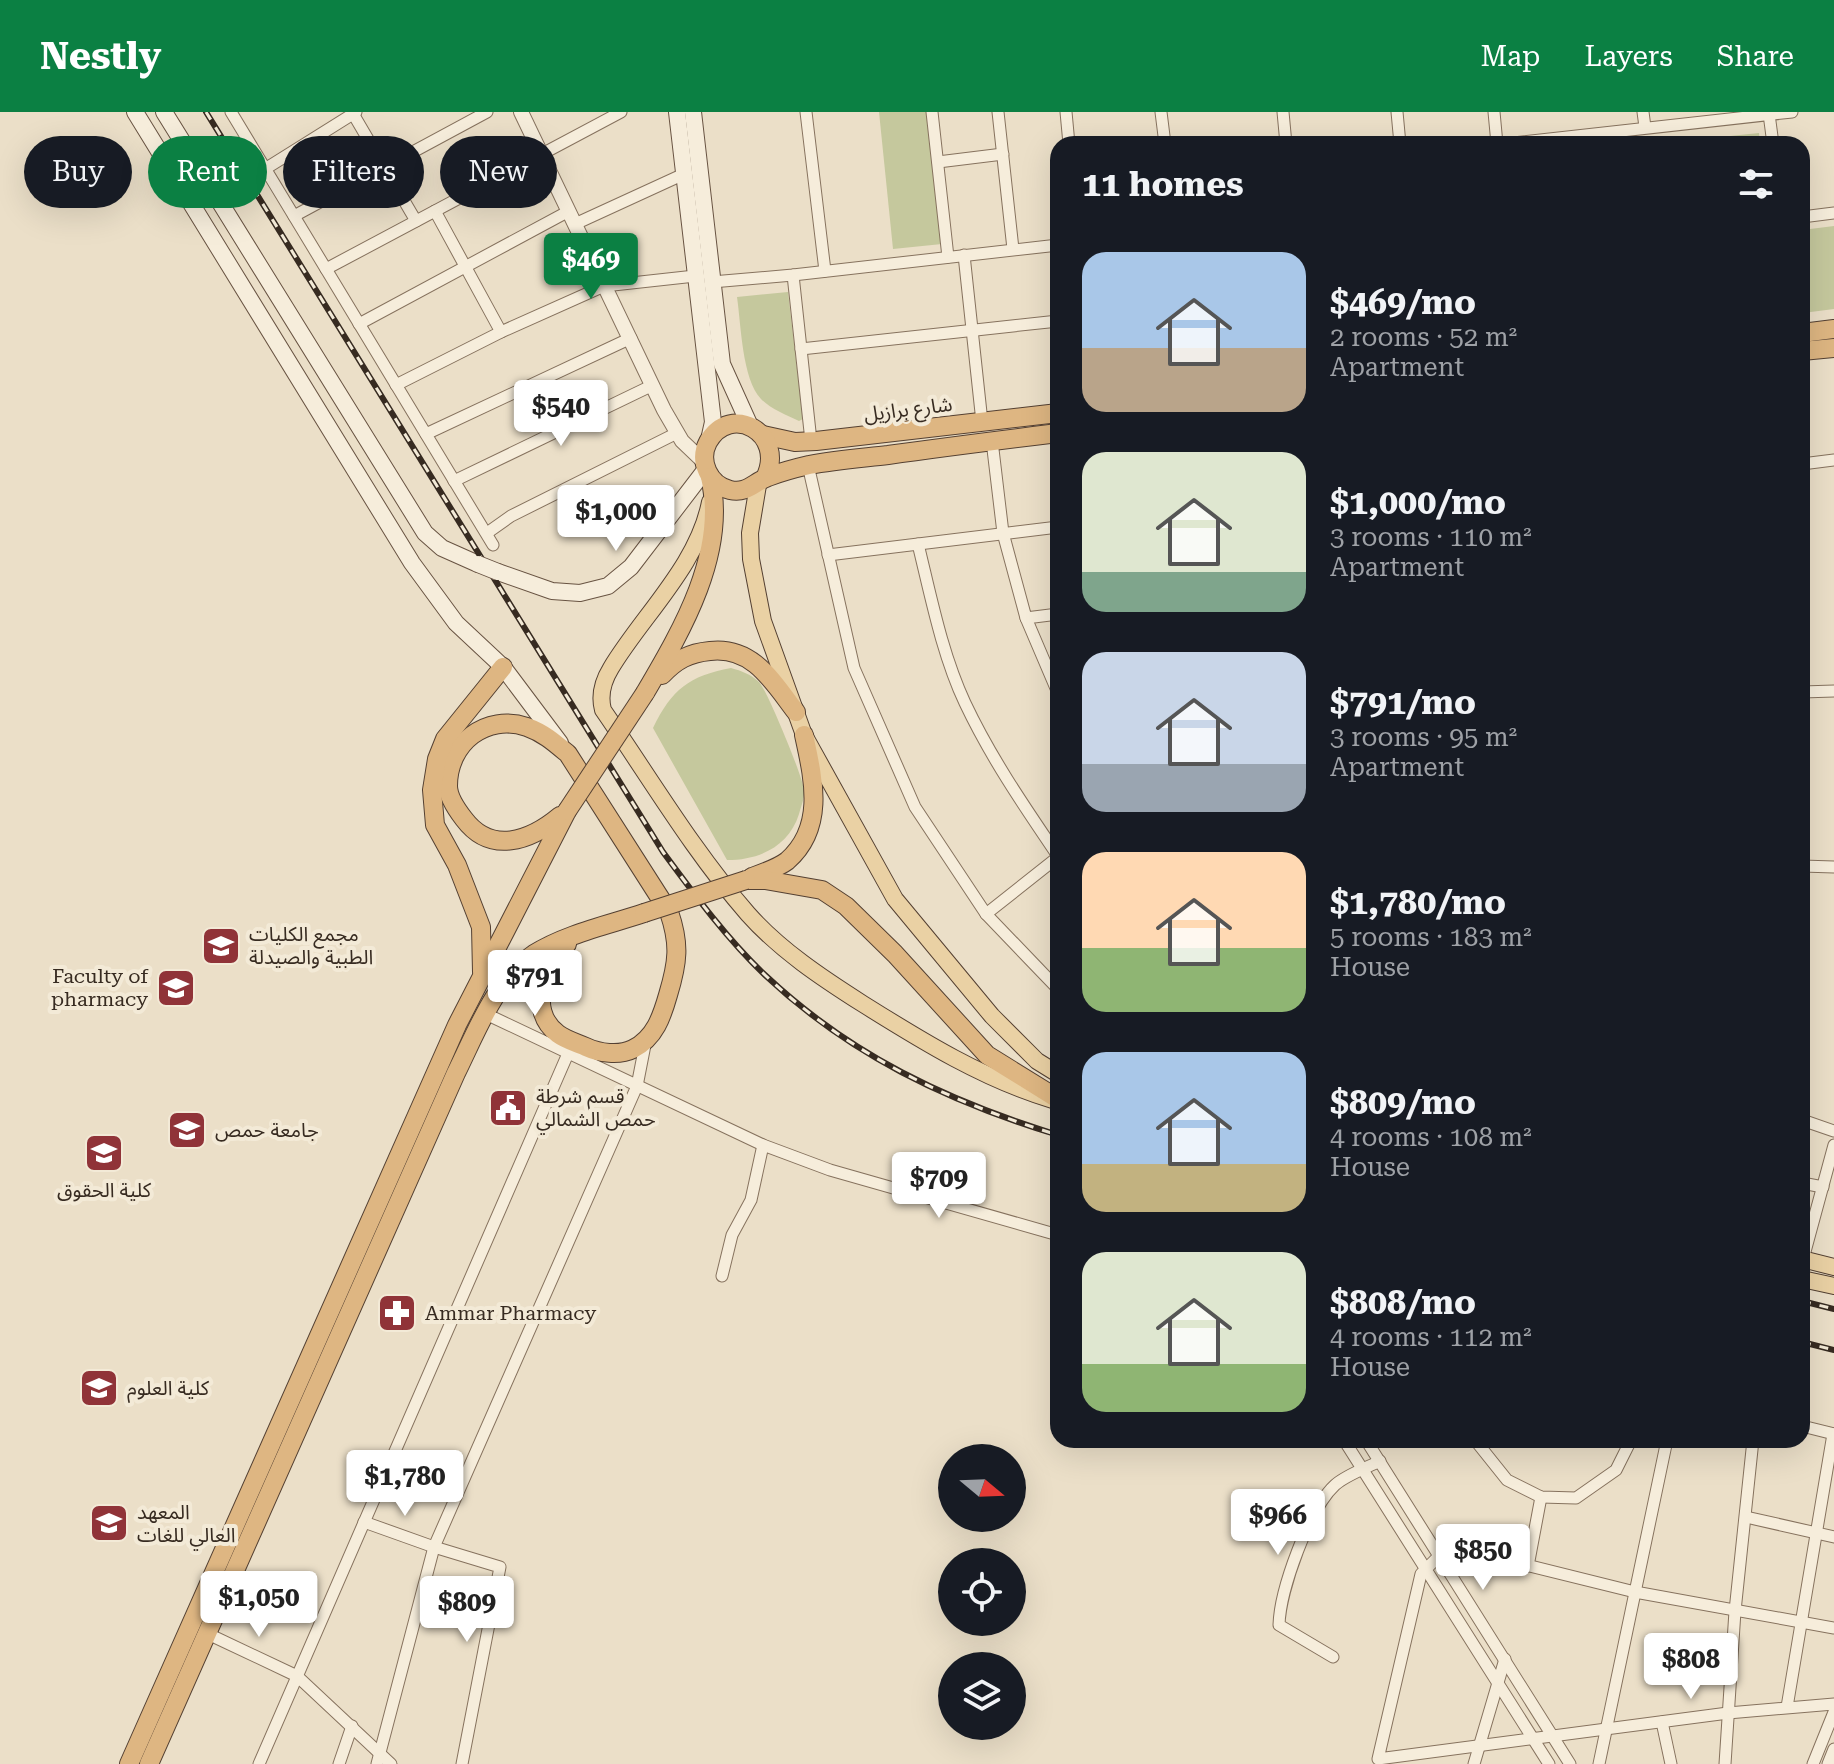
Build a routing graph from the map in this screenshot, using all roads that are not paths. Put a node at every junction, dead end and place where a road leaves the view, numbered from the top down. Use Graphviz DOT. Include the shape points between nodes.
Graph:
graph roads {
  1 [pos="135,112"];
  2 [pos="164,112"];
  3 [pos="231,112"];
  4 [pos="487,112"];
  5 [pos="521,112"];
  6 [pos="621,112"];
  7 [pos="677,112"];
  8 [pos="693,112"];
  9 [pos="806,112"];
  10 [pos="932,112"];
  11 [pos="998,112"];
  12 [pos="1066,112"];
  13 [pos="1161,112"];
  14 [pos="1283,112"];
  15 [pos="1397,112"];
  16 [pos="1494,112"];
  17 [pos="1643,112"];
  18 [pos="1792,112"];
  19 [pos="354,113"];
  20 [pos="1769,114"];
  21 [pos="1645,127"];
  22 [pos="245,136"];
  23 [pos="367,136"];
  24 [pos="532,136"];
  25 [pos="1068,136"];
  26 [pos="1164,136"];
  27 [pos="1285,136"];
  28 [pos="1399,136"];
  29 [pos="1496,136"];
  30 [pos="1571,136"];
  31 [pos="1772,136"];
  32 [pos="557,145"];
  33 [pos="424,146"];
  34 [pos="1003,154"];
  35 [pos="938,162"];
  36 [pos="267,168"];
  37 [pos="267,172"];
  38 [pos="684,174"];
  39 [pos="557,188"];
  40 [pos="309,208"];
  41 [pos="408,208"];
  42 [pos="441,208"];
  43 [pos="435,211"];
  44 [pos="1834,213"];
  45 [pos="294,216"];
  46 [pos="1810,216"];
  47 [pos="572,218"];
  48 [pos="416,221"];
  49 [pos="1050,246"];
  50 [pos="1013,249"];
  51 [pos="964,255"];
  52 [pos="948,257"];
  53 [pos="464,268"];
  54 [pos="326,269"];
  55 [pos="825,271"];
  56 [pos="793,275"];
  57 [pos="695,276"];
  58 [pos="712,282"];
  59 [pos="604,286"];
  60 [pos="1050,322"];
  61 [pos="359,324"];
  62 [pos="1834,329"];
  63 [pos="972,331"];
  64 [pos="501,332"];
  65 [pos="1810,332"];
  66 [pos="631,338"];
  67 [pos="1834,348"];
  68 [pos="801,349"];
  69 [pos="1810,350"];
  70 [pos="396,385"];
  71 [pos="653,385"];
  72 [pos="1050,414"];
  73 [pos="982,422"];
  74 [pos="756,430"];
  75 [pos="677,433"];
  76 [pos="426,434"];
  77 [pos="1050,434"];
  78 [pos="709,440"];
  79 [pos="811,441"];
  80 [pos="992,441"];
  81 [pos="1834,460"];
  82 [pos="1810,463"];
  83 [pos="808,465"];
  84 [pos="707,469"];
  85 [pos="454,481"];
  86 [pos="761,481"];
  87 [pos="1050,528"];
  88 [pos="487,533"];
  89 [pos="1003,533"];
  90 [pos="918,544"];
  91 [pos="493,545"];
  92 [pos="828,555"];
  93 [pos="1050,615"];
  94 [pos="1026,618"];
  95 [pos="503,667"];
  96 [pos="1050,674"];
  97 [pos="1834,691"];
  98 [pos="1810,692"];
  99 [pos="645,693"];
  100 [pos="796,712"];
  101 [pos="804,735"];
  102 [pos="568,754"];
  103 [pos="567,811"];
  104 [pos="1050,844"];
  105 [pos="1050,862"];
  106 [pos="1810,866"];
  107 [pos="1834,867"];
  108 [pos="746,880"];
  109 [pos="986,914"];
  110 [pos="579,934"];
  111 [pos="482,976"];
  112 [pos="1050,977"];
  113 [pos="486,1014"];
  114 [pos="647,1039"];
  115 [pos="572,1048"];
  116 [pos="1050,1069"];
  117 [pos="637,1086"];
  118 [pos="1050,1095"];
  119 [pos="1050,1098"];
  120 [pos="1810,1123"];
  121 [pos="1834,1131"];
  122 [pos="763,1145"];
  123 [pos="1834,1145"];
  124 [pos="1810,1185"];
  125 [pos="1823,1187"];
  126 [pos="1050,1233"];
  127 [pos="1810,1234"];
  128 [pos="1810,1261"];
  129 [pos="1834,1267"];
  130 [pos="722,1276"];
  131 [pos="1810,1281"];
  132 [pos="1834,1286"];
  133 [pos="1810,1428"];
  134 [pos="1834,1434"];
  135 [pos="1349,1448"];
  136 [pos="1371,1448"];
  137 [pos="1481,1448"];
  138 [pos="1627,1448"];
  139 [pos="1665,1448"];
  140 [pos="1752,1448"];
  141 [pos="1380,1461"];
  142 [pos="1362,1470"];
  143 [pos="1541,1497"];
  144 [pos="1746,1517"];
  145 [pos="364,1522"];
  146 [pos="1817,1533"];
  147 [pos="1834,1537"];
  148 [pos="434,1547"];
  149 [pos="1439,1556"];
  150 [pos="1528,1566"];
  151 [pos="1426,1570"];
  152 [pos="1635,1592"];
  153 [pos="1735,1611"];
  154 [pos="1801,1621"];
  155 [pos="1834,1628"];
  156 [pos="206,1633"];
  157 [pos="1333,1657"];
  158 [pos="1505,1659"];
  159 [pos="297,1676"];
  160 [pos="1497,1684"];
  161 [pos="1834,1704"];
  162 [pos="1787,1707"];
  163 [pos="1834,1712"];
  164 [pos="1728,1713"];
  165 [pos="1662,1722"];
  166 [pos="352,1726"];
  167 [pos="1607,1729"];
  168 [pos="1552,1737"];
  169 [pos="1533,1739"];
  170 [pos="1479,1744"];
  171 [pos="1834,1749"];
  172 [pos="378,1758"];
  173 [pos="1377,1761"];
  174 [pos="129,1764"];
  175 [pos="149,1764"];
  176 [pos="259,1764"];
  177 [pos="339,1764"];
  178 [pos="391,1764"];
  179 [pos="462,1764"];
  180 [pos="1474,1764"];
  181 [pos="1549,1764"];
  182 [pos="1570,1764"];
  183 [pos="1599,1764"];
  184 [pos="1671,1764"];
  185 [pos="1725,1764"];
  186 [pos="1813,1764"];
  187 [pos="1828,1764"];
  1 -- 95 [label="main road" via="412,563 456,623"];
  2 -- 84 [label="main road, bridge" via="425,533 442,548 552,591 580,593 608,586 631,567"];
  3 -- 22 [label="street"];
  4 -- 33 [label="street"];
  5 -- 24 [label="street"];
  6 -- 32 [label="street"];
  7 -- 38 [label="main road"];
  8 -- 58 [label="main road"];
  9 -- 55 [label="street"];
  10 -- 35 [label="street"];
  11 -- 34 [label="street"];
  12 -- 25 [label="street"];
  13 -- 26 [label="street"];
  14 -- 27 [label="street"];
  15 -- 28 [label="street"];
  16 -- 29 [label="street"];
  17 -- 21 [label="street"];
  18 -- 20 [label="street"];
  19 -- 23 [label="street"];
  19 -- 36 [label="street"];
  20 -- 21 [label="street"];
  20 -- 31 [label="street"];
  21 -- 30 [label="street"];
  34 -- 35 [label="street"];
  34 -- 50 [label="street"];
  35 -- 52 [label="street"];
  37 -- 45 [label="street"];
  38 -- 47 [label="street"];
  38 -- 57 [label="main road"];
  39 -- 47 [label="street"];
  40 -- 45 [label="street"];
  41 -- 48 [label="street"];
  42 -- 43 [label="street"];
  43 -- 48 [label="street"];
  43 -- 53 [label="street"];
  44 -- 46 [label="street"];
  45 -- 54 [label="street"];
  47 -- 53 [label="street"];
  47 -- 59 [label="street"];
  48 -- 54 [label="street"];
  49 -- 50 [label="street"];
  50 -- 51 [label="street"];
  51 -- 52 [label="street"];
  51 -- 63 [label="street"];
  52 -- 55 [label="street"];
  53 -- 61 [label="street"];
  53 -- 64 [label="street"];
  54 -- 61 [label="street"];
  55 -- 56 [label="street"];
  56 -- 58 [label="street"];
  56 -- 68 [label="street"];
  57 -- 59 [label="street"];
  57 -- 78 [label="main road" via="713,422"];
  58 -- 74 [label="main road" via="722,364"];
  59 -- 64 [label="street"];
  59 -- 66 [label="street"];
  60 -- 63 [label="street"];
  61 -- 70 [label="street"];
  62 -- 65 [label="highway"];
  63 -- 68 [label="street"];
  63 -- 73 [label="street"];
  64 -- 70 [label="street"];
  66 -- 71 [label="street"];
  66 -- 76 [label="street"];
  67 -- 69 [label="highway"];
  68 -- 79 [label="street"];
  70 -- 76 [label="street"];
  71 -- 75 [label="street"];
  71 -- 85 [label="street"];
  72 -- 73 [label="highway, شارع برازيل"];
  73 -- 79 [label="highway, شارع برازيل"];
  74 -- 78 [label="highway" via="727,426"];
  74 -- 79 [label="highway, شارع برازيل" via="795,442"];
  74 -- 86 [label="highway" via="771,456"];
  75 -- 84 [label="street"];
  75 -- 88 [label="street"];
  76 -- 85 [label="street"];
  77 -- 80 [label="highway"];
  78 -- 84 [label="highway"];
  80 -- 83 [label="highway"];
  80 -- 89 [label="street"];
  81 -- 82 [label="street"];
  83 -- 86 [label="highway"];
  83 -- 92 [label="street"];
  84 -- 86 [label="highway" via="720,486 732,491"];
  84 -- 99 [label="highway" via="715,497 708,561 677,638"];
  84 -- 119 [label="main road" via="708,511 699,536 610,669 600,699 603,710 714,874 783,947 910,1034 1025,1092"];
  85 -- 88 [label="street"];
  86 -- 100 [label="main road" via="753,506 751,559 763,621"];
  87 -- 89 [label="street"];
  88 -- 91 [label="street"];
  89 -- 90 [label="street"];
  89 -- 94 [label="street"];
  90 -- 92 [label="street"];
  90 -- 104 [label="street" via="964,701 1005,779"];
  92 -- 109 [label="street" via="854,668 915,807"];
  93 -- 94 [label="street"];
  94 -- 96 [label="street"];
  95 -- 102 [label="main road"];
  95 -- 111 [label="highway" via="445,739 432,790 435,825 481,927"];
  97 -- 98 [label="street"];
  99 -- 100 [label="highway" via="675,661 723,649 746,656 764,670"];
  99 -- 103 [label="highway, bridge"];
  100 -- 101 [label="main road"];
  101 -- 108 [label="highway" via="813,780 811,824 786,862"];
  101 -- 116 [label="main road" via="895,899 992,1016"];
  102 -- 103 [label="highway" via="547,735 525,726 487,726 465,737 453,758 448,788 468,824 482,837 500,841 543,830"];
  102 -- 114 [label="highway" via="669,912 676,933 677,964 660,1022"];
  103 -- 111 [label="highway"];
  105 -- 109 [label="street"];
  106 -- 107 [label="street"];
  108 -- 110 [label="highway, bridge"];
  108 -- 118 [label="highway" via="822,890 846,906 987,1055"];
  109 -- 112 [label="street"];
  110 -- 113 [label="highway" via="519,967"];
  110 -- 115 [label="highway" via="556,953 540,992 548,1023"];
  111 -- 174 [label="highway"];
  113 -- 115 [label="street"];
  113 -- 156 [label="highway"];
  114 -- 115 [label="highway" via="631,1050"];
  114 -- 117 [label="street"];
  115 -- 117 [label="street"];
  115 -- 145 [label="street"];
  117 -- 122 [label="street"];
  117 -- 148 [label="street"];
  120 -- 121 [label="street"];
  122 -- 126 [label="street" via="830,1170"];
  122 -- 130 [label="street" via="751,1200 732,1235"];
  123 -- 125 [label="street"];
  124 -- 125 [label="street"];
  125 -- 127 [label="street"];
  128 -- 129 [label="main road"];
  131 -- 132 [label="main road"];
  133 -- 134 [label="street"];
  134 -- 146 [label="street"];
  135 -- 142 [label="street"];
  136 -- 141 [label="street"];
  137 -- 143 [label="street" via="1507,1480"];
  138 -- 143 [label="street" via="1616,1470 1576,1498"];
  139 -- 152 [label="street"];
  140 -- 144 [label="street"];
  141 -- 142 [label="street"];
  141 -- 149 [label="street"];
  142 -- 151 [label="street"];
  142 -- 157 [label="street" via="1336,1485 1317,1510 1300,1544 1279,1620 1279,1625"];
  143 -- 150 [label="street"];
  144 -- 146 [label="street"];
  144 -- 153 [label="street"];
  145 -- 148 [label="street"];
  145 -- 159 [label="street"];
  146 -- 147 [label="street"];
  146 -- 154 [label="street"];
  148 -- 172 [label="street"];
  148 -- 179 [label="street" via="500,1567"];
  149 -- 150 [label="street"];
  149 -- 151 [label="street"];
  149 -- 158 [label="street"];
  150 -- 152 [label="street"];
  151 -- 160 [label="street"];
  151 -- 173 [label="street"];
  152 -- 153 [label="street"];
  152 -- 167 [label="street"];
  153 -- 154 [label="street"];
  153 -- 164 [label="street"];
  154 -- 155 [label="street"];
  154 -- 162 [label="street"];
  156 -- 159 [label="street"];
  156 -- 175 [label="highway"];
  158 -- 160 [label="street"];
  158 -- 168 [label="street"];
  159 -- 166 [label="street"];
  159 -- 176 [label="street"];
  160 -- 169 [label="street"];
  160 -- 170 [label="street"];
  161 -- 162 [label="street"];
  162 -- 164 [label="street"];
  163 -- 186 [label="street"];
  164 -- 165 [label="street"];
  164 -- 185 [label="street"];
  165 -- 167 [label="street"];
  165 -- 184 [label="street"];
  166 -- 172 [label="street"];
  166 -- 177 [label="street"];
  167 -- 168 [label="street"];
  167 -- 183 [label="street"];
  168 -- 169 [label="street"];
  168 -- 182 [label="street"];
  169 -- 170 [label="street"];
  169 -- 181 [label="street"];
  170 -- 173 [label="street"];
  170 -- 180 [label="street"];
  171 -- 187 [label="street"];
  172 -- 178 [label="street"];
}
